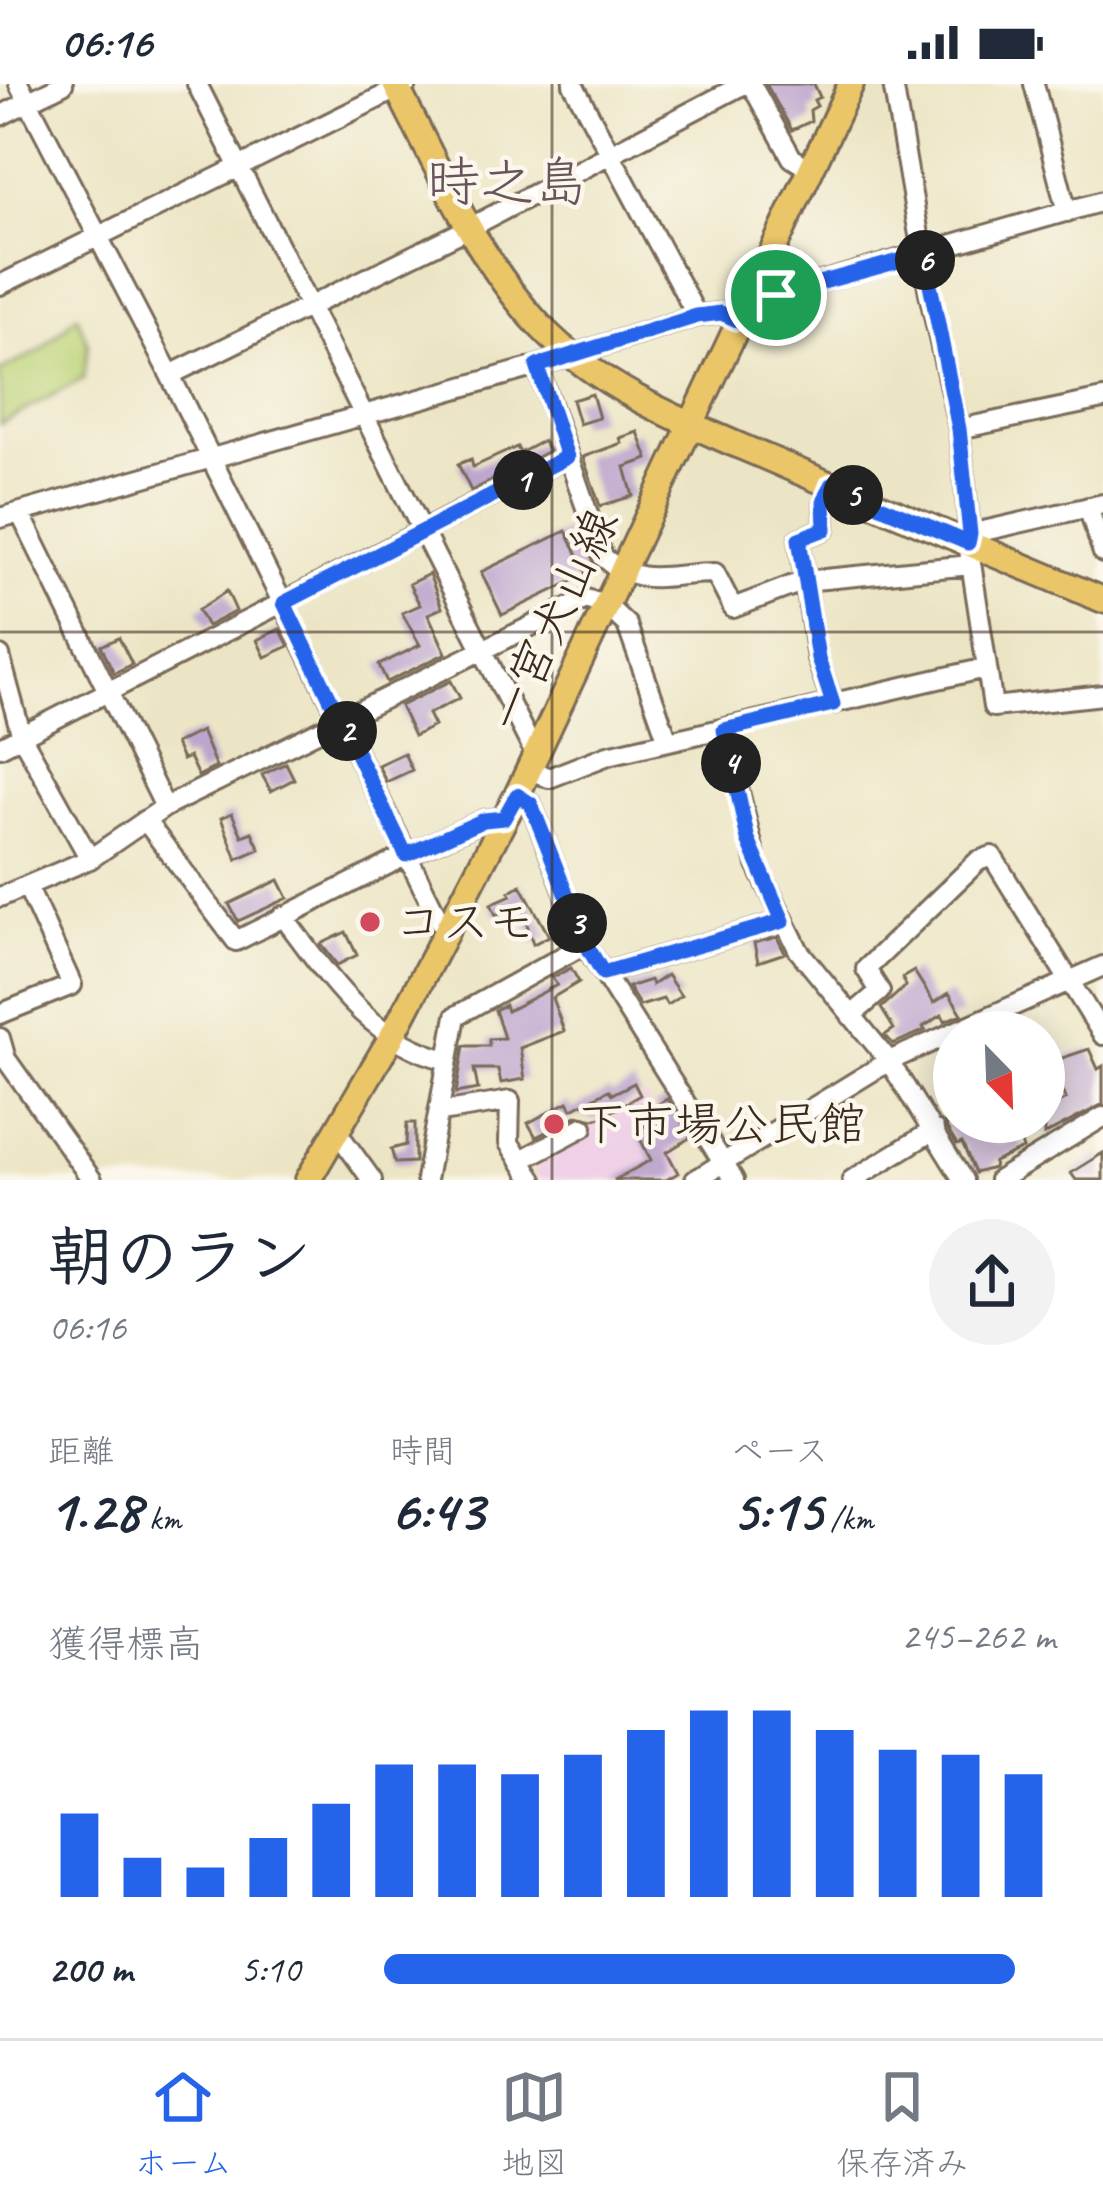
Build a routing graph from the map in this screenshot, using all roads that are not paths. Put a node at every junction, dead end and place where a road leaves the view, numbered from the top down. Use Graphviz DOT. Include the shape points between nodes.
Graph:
graph roads {
  1 [pos="63,84"];
  2 [pos="197,84"];
  3 [pos="573,84"];
  4 [pos="748,84"];
  5 [pos="851,84"];
  6 [pos="893,84"];
  7 [pos="1034,84"];
  8 [pos="400,86"];
  9 [pos="23,93"];
  10 [pos="0,116"];
  11 [pos="610,154"];
  12 [pos="238,167"];
  13 [pos="810,169"];
  14 [pos="1103,201"];
  15 [pos="1067,212"];
  16 [pos="470,228"];
  17 [pos="99,237"];
  18 [pos="924,254"];
  19 [pos="0,285"];
  20 [pos="752,290"];
  21 [pos="307,307"];
  22 [pos="697,316"];
  23 [pos="737,320"];
  24 [pos="571,356"];
  25 [pos="537,366"];
  26 [pos="170,375"];
  27 [pos="1103,399"];
  28 [pos="362,413"];
  29 [pos="691,425"];
  30 [pos="959,429"];
  31 [pos="211,457"];
  32 [pos="567,457"];
  33 [pos="831,485"];
  34 [pos="1096,506"];
  35 [pos="10,516"];
  36 [pos="421,532"];
  37 [pos="970,547"];
  38 [pos="1103,553"];
  39 [pos="622,573"];
  40 [pos="804,580"];
  41 [pos="1103,600"];
  42 [pos="284,603"];
  43 [pos="608,606"];
  44 [pos="481,650"];
  45 [pos="0,656"];
  46 [pos="986,668"];
  47 [pos="108,692"];
  48 [pos="1103,694"];
  49 [pos="833,704"];
  50 [pos="341,719"];
  51 [pos="724,730"];
  52 [pos="22,737"];
  53 [pos="668,741"];
  54 [pos="0,747"];
  55 [pos="532,763"];
  56 [pos="511,806"];
  57 [pos="165,807"];
  58 [pos="146,820"];
  59 [pos="406,855"];
  60 [pos="90,859"];
  61 [pos="27,886"];
  62 [pos="0,897"];
  63 [pos="283,916"];
  64 [pos="783,921"];
  65 [pos="445,932"];
  66 [pos="586,944"];
  67 [pos="1103,966"];
  68 [pos="603,973"];
  69 [pos="1070,981"];
  70 [pos="0,1014"];
  71 [pos="851,1016"];
  72 [pos="1103,1035"];
  73 [pos="0,1038"];
  74 [pos="391,1038"];
  75 [pos="3,1060"];
  76 [pos="447,1060"];
  77 [pos="890,1061"];
  78 [pos="441,1112"];
  79 [pos="1103,1117"];
  80 [pos="583,1127"];
  81 [pos="933,1128"];
  82 [pos="933,1131"];
  83 [pos="338,1132"];
  84 [pos="942,1143"];
  85 [pos="521,1160"];
  86 [pos="729,1172"];
  87 [pos="92,1180"];
  88 [pos="308,1180"];
  89 [pos="372,1180"];
  90 [pos="426,1180"];
  91 [pos="533,1180"];
  92 [pos="695,1180"];
  93 [pos="852,1180"];
  94 [pos="963,1180"];
  95 [pos="999,1180"];
  1 -- 9 [label="street"];
  2 -- 12 [label="street"];
  3 -- 11 [label="street"];
  4 -- 11 [label="street"];
  4 -- 13 [label="street" via="791,158"];
  5 -- 13 [label="main road, 一宮犬山線"];
  6 -- 18 [label="street"];
  7 -- 15 [label="street"];
  8 -- 12 [label="street"];
  8 -- 16 [label="main road"];
  9 -- 10 [label="street"];
  9 -- 17 [label="street"];
  11 -- 16 [label="street"];
  11 -- 22 [label="street"];
  12 -- 17 [label="street"];
  12 -- 21 [label="street"];
  13 -- 20 [label="main road, 一宮犬山線"];
  14 -- 15 [label="street"];
  15 -- 18 [label="street"];
  16 -- 21 [label="street"];
  16 -- 24 [label="main road" via="508,288"];
  17 -- 19 [label="street"];
  17 -- 26 [label="street"];
  18 -- 20 [label="street" via="776,295"];
  18 -- 30 [label="street"];
  20 -- 23 [label="main road, 一宮犬山線"];
  21 -- 26 [label="street"];
  21 -- 28 [label="street"];
  22 -- 23 [label="street"];
  22 -- 24 [label="street"];
  23 -- 29 [label="main road, 一宮犬山線"];
  24 -- 25 [label="street"];
  24 -- 29 [label="main road"];
  25 -- 28 [label="street"];
  25 -- 32 [label="street"];
  26 -- 31 [label="street"];
  27 -- 30 [label="street"];
  28 -- 31 [label="street"];
  28 -- 36 [label="street"];
  29 -- 33 [label="main road"];
  29 -- 39 [label="main road, 一宮犬山線"];
  30 -- 37 [label="street"];
  31 -- 35 [label="street"];
  31 -- 42 [label="street"];
  32 -- 36 [label="street"];
  32 -- 39 [label="street" via="603,557"];
  33 -- 37 [label="main road"];
  33 -- 40 [label="street" via="825,529 799,539"];
  34 -- 37 [label="street"];
  34 -- 38 [label="street"];
  35 -- 47 [label="street"];
  36 -- 42 [label="street"];
  36 -- 44 [label="street"];
  37 -- 40 [label="street"];
  37 -- 41 [label="main road"];
  37 -- 46 [label="street"];
  39 -- 40 [label="street" via="641,580 715,573 733,608"];
  39 -- 43 [label="main road, 一宮犬山線"];
  40 -- 49 [label="street"];
  42 -- 47 [label="street"];
  42 -- 50 [label="street"];
  43 -- 44 [label="street" via="586,599"];
  43 -- 53 [label="street" via="627,625"];
  43 -- 55 [label="main road, 一宮犬山線"];
  44 -- 50 [label="street"];
  44 -- 55 [label="street"];
  45 -- 52 [label="street"];
  46 -- 48 [label="street" via="994,707"];
  46 -- 49 [label="street"];
  47 -- 52 [label="street"];
  47 -- 57 [label="street"];
  49 -- 51 [label="street"];
  50 -- 57 [label="street"];
  50 -- 59 [label="street"];
  51 -- 53 [label="street"];
  51 -- 64 [label="street" via="748,840"];
  52 -- 54 [label="street"];
  52 -- 60 [label="street"];
  53 -- 55 [label="street" via="548,778"];
  55 -- 56 [label="main road, 一宮犬山線"];
  56 -- 59 [label="street"];
  56 -- 65 [label="main road, 一宮犬山線"];
  56 -- 66 [label="street" via="531,804"];
  57 -- 58 [label="street"];
  58 -- 60 [label="street"];
  58 -- 63 [label="street" via="236,941"];
  59 -- 63 [label="street"];
  59 -- 65 [label="street"];
  60 -- 61 [label="street"];
  61 -- 62 [label="street"];
  61 -- 70 [label="street" via="72,985"];
  63 -- 74 [label="street" via="350,1005"];
  64 -- 68 [label="street"];
  64 -- 71 [label="street"];
  65 -- 74 [label="main road, 一宮犬山線"];
  66 -- 68 [label="street"];
  66 -- 76 [label="street" via="456,1016"];
  67 -- 69 [label="street"];
  68 -- 86 [label="street"];
  69 -- 71 [label="street" via="992,856 866,968 880,992"];
  69 -- 72 [label="street"];
  69 -- 77 [label="street"];
  71 -- 77 [label="street"];
  73 -- 75 [label="street"];
  74 -- 76 [label="street"];
  74 -- 83 [label="main road, 一宮犬山線"];
  75 -- 87 [label="street"];
  76 -- 78 [label="street"];
  77 -- 81 [label="street"];
  77 -- 86 [label="street"];
  78 -- 85 [label="street" via="510,1101 508,1143"];
  78 -- 90 [label="street"];
  79 -- 95 [label="street"];
  80 -- 85 [label="street"];
  82 -- 93 [label="street"];
  83 -- 88 [label="main road, 一宮犬山線"];
  83 -- 89 [label="street"];
  84 -- 94 [label="street"];
  85 -- 91 [label="street"];
  86 -- 92 [label="street"];
}
